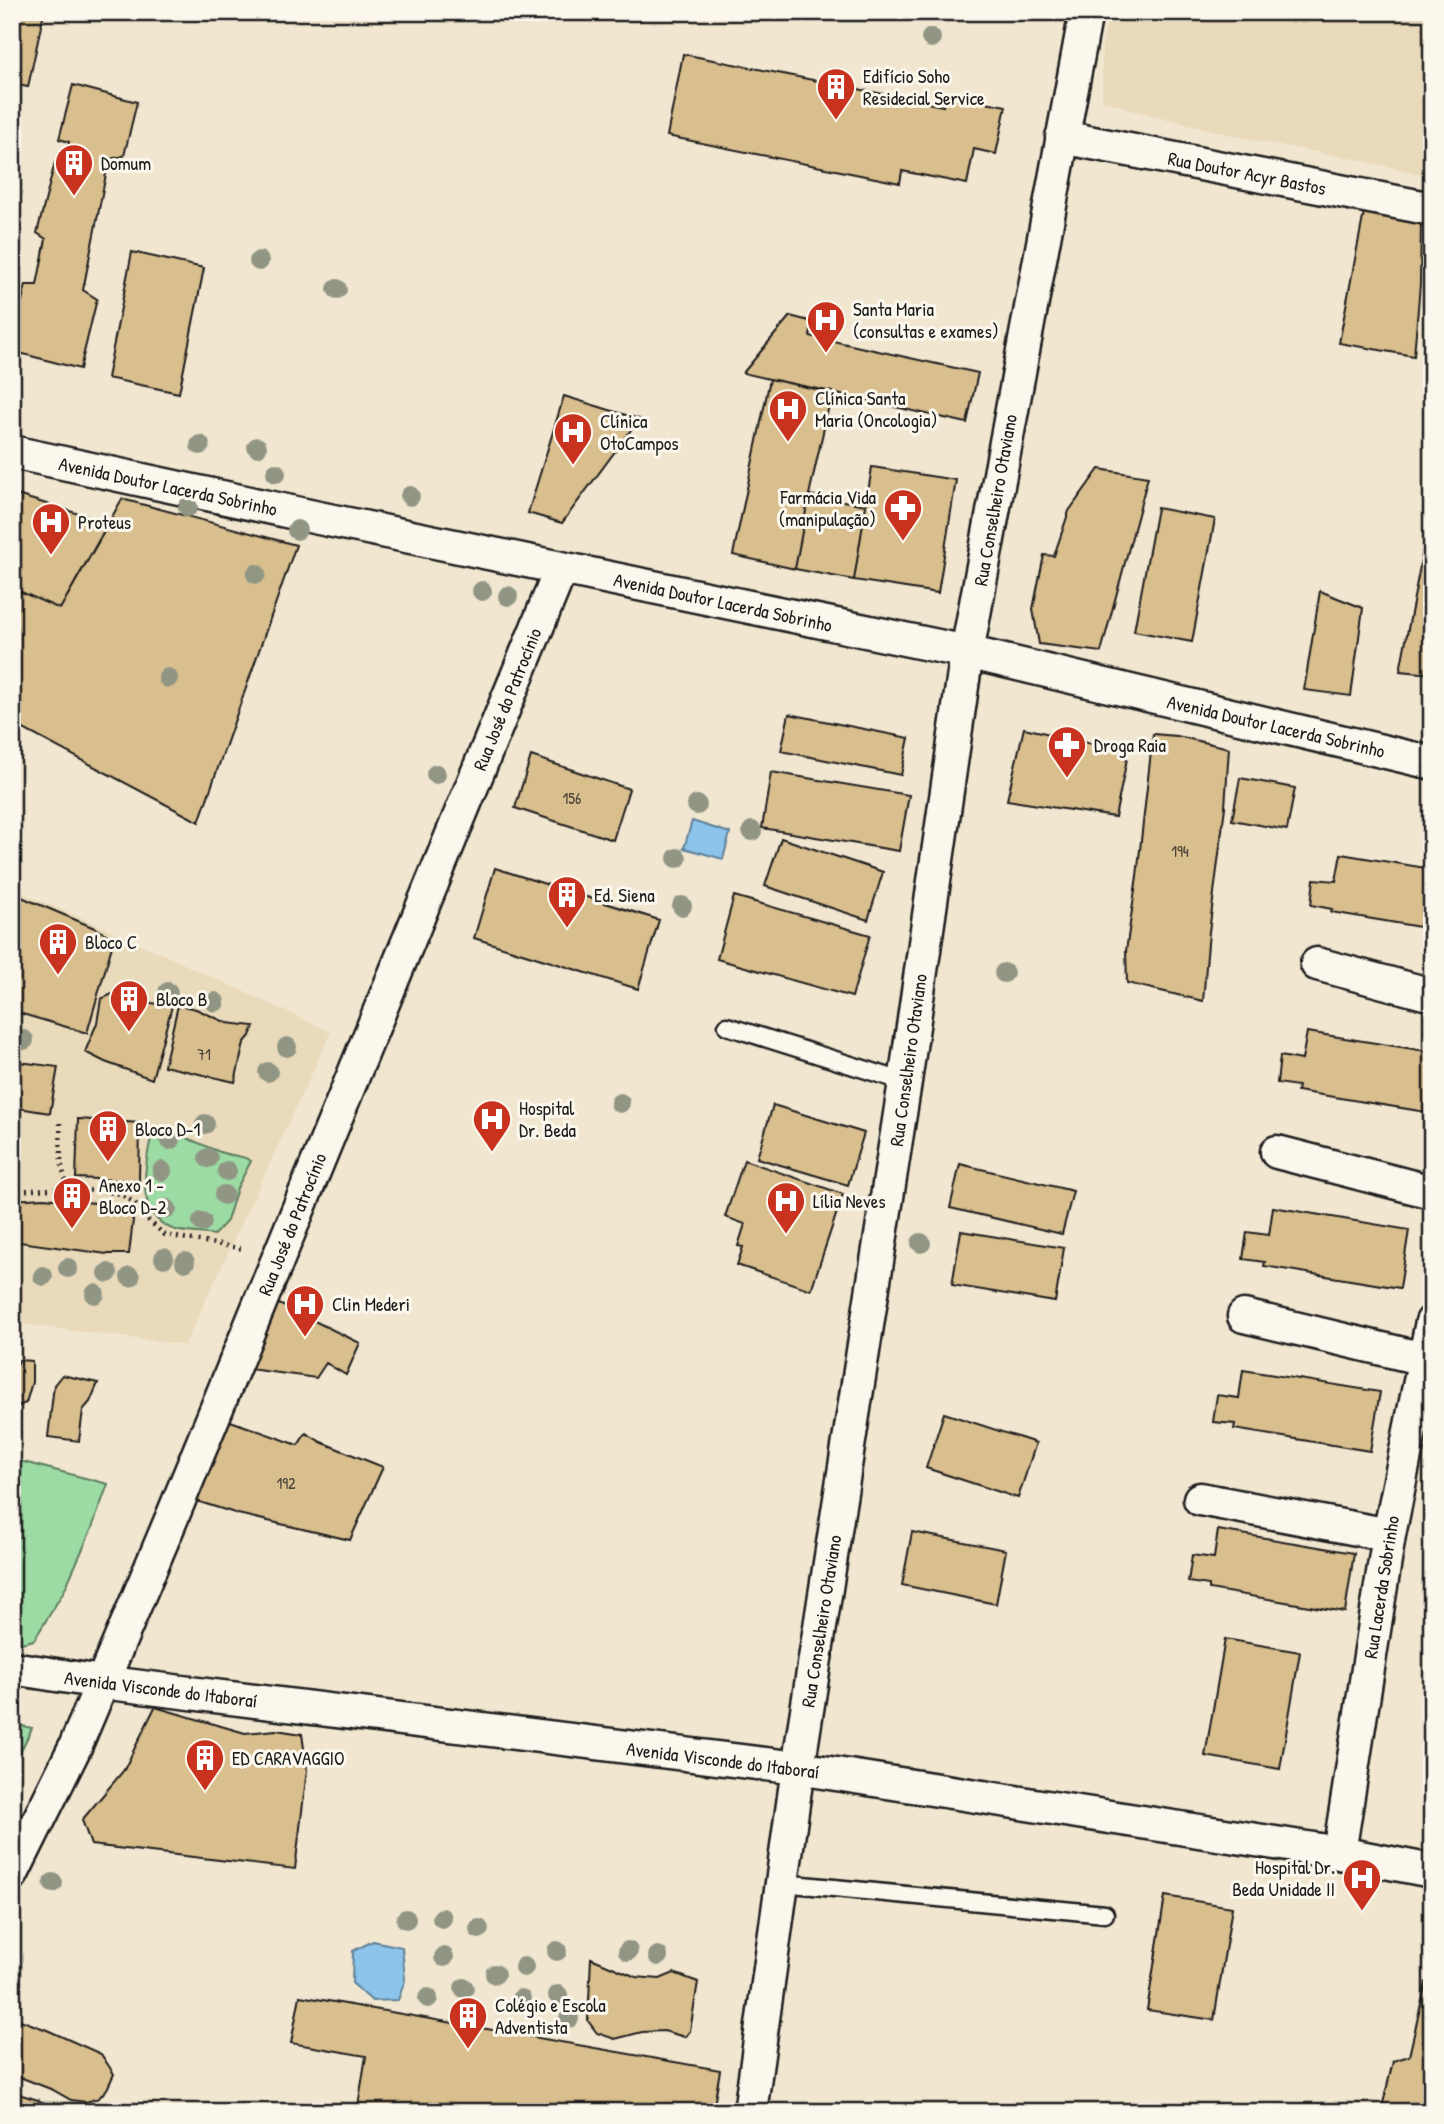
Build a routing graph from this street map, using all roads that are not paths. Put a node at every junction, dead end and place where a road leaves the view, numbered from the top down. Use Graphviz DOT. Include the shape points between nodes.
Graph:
graph roads {
  1 [pos="1086,12"];
  2 [pos="1062,137"];
  3 [pos="1432,209"];
  4 [pos="12,452"];
  5 [pos="561,569"];
  6 [pos="967,652"];
  7 [pos="1432,763"];
  8 [pos="1317,964"];
  9 [pos="1432,995"];
  10 [pos="727,1026"];
  11 [pos="905,1082"];
  12 [pos="1278,1152"];
  13 [pos="1432,1192"];
  14 [pos="1244,1316"];
  15 [pos="1432,1322"];
  16 [pos="1424,1359"];
  17 [pos="1200,1499"];
  18 [pos="1389,1535"];
  19 [pos="12,1668"];
  20 [pos="101,1682"];
  21 [pos="798,1768"];
  22 [pos="1339,1853"];
  23 [pos="1432,1871"];
  24 [pos="12,1874"];
  25 [pos="782,1883"];
  26 [pos="1105,1914"];
  27 [pos="750,2112"];
  1 -- 2 [label="street, Rua Conselheiro Otaviano"];
  2 -- 3 [label="street, Rua Doutor Acyr Bastos"];
  2 -- 6 [label="street, Rua Conselheiro Otaviano"];
  4 -- 5 [label="street, Avenida Doutor Lacerda Sobrinho"];
  5 -- 6 [label="street, Avenida Doutor Lacerda Sobrinho"];
  5 -- 20 [label="street, Rua José do Patrocínio"];
  6 -- 7 [label="street, Avenida Doutor Lacerda Sobrinho"];
  6 -- 11 [label="street, Rua Conselheiro Otaviano"];
  8 -- 9 [label="street"];
  10 -- 11 [label="lane"];
  11 -- 21 [label="street, Rua Conselheiro Otaviano"];
  12 -- 13 [label="street"];
  14 -- 16 [label="street"];
  15 -- 16 [label="street, Rua Lacerda Sobrinho"];
  16 -- 18 [label="street, Rua Lacerda Sobrinho"];
  17 -- 18 [label="street"];
  18 -- 22 [label="street, Rua Lacerda Sobrinho"];
  19 -- 20 [label="street, Avenida Visconde do Itaboraí"];
  20 -- 21 [label="street, Avenida Visconde do Itaboraí"];
  20 -- 24 [label="street, Rua José do Patrocínio" via="75,1747"];
  21 -- 22 [label="street, Avenida Visconde do Itaboraí"];
  21 -- 25 [label="street, Rua Conselheiro Otaviano"];
  22 -- 23 [label="street, Avenida Visconde do Itaboraí"];
  25 -- 26 [label="lane"];
  25 -- 27 [label="street, Rua Conselheiro Otaviano"];
}
